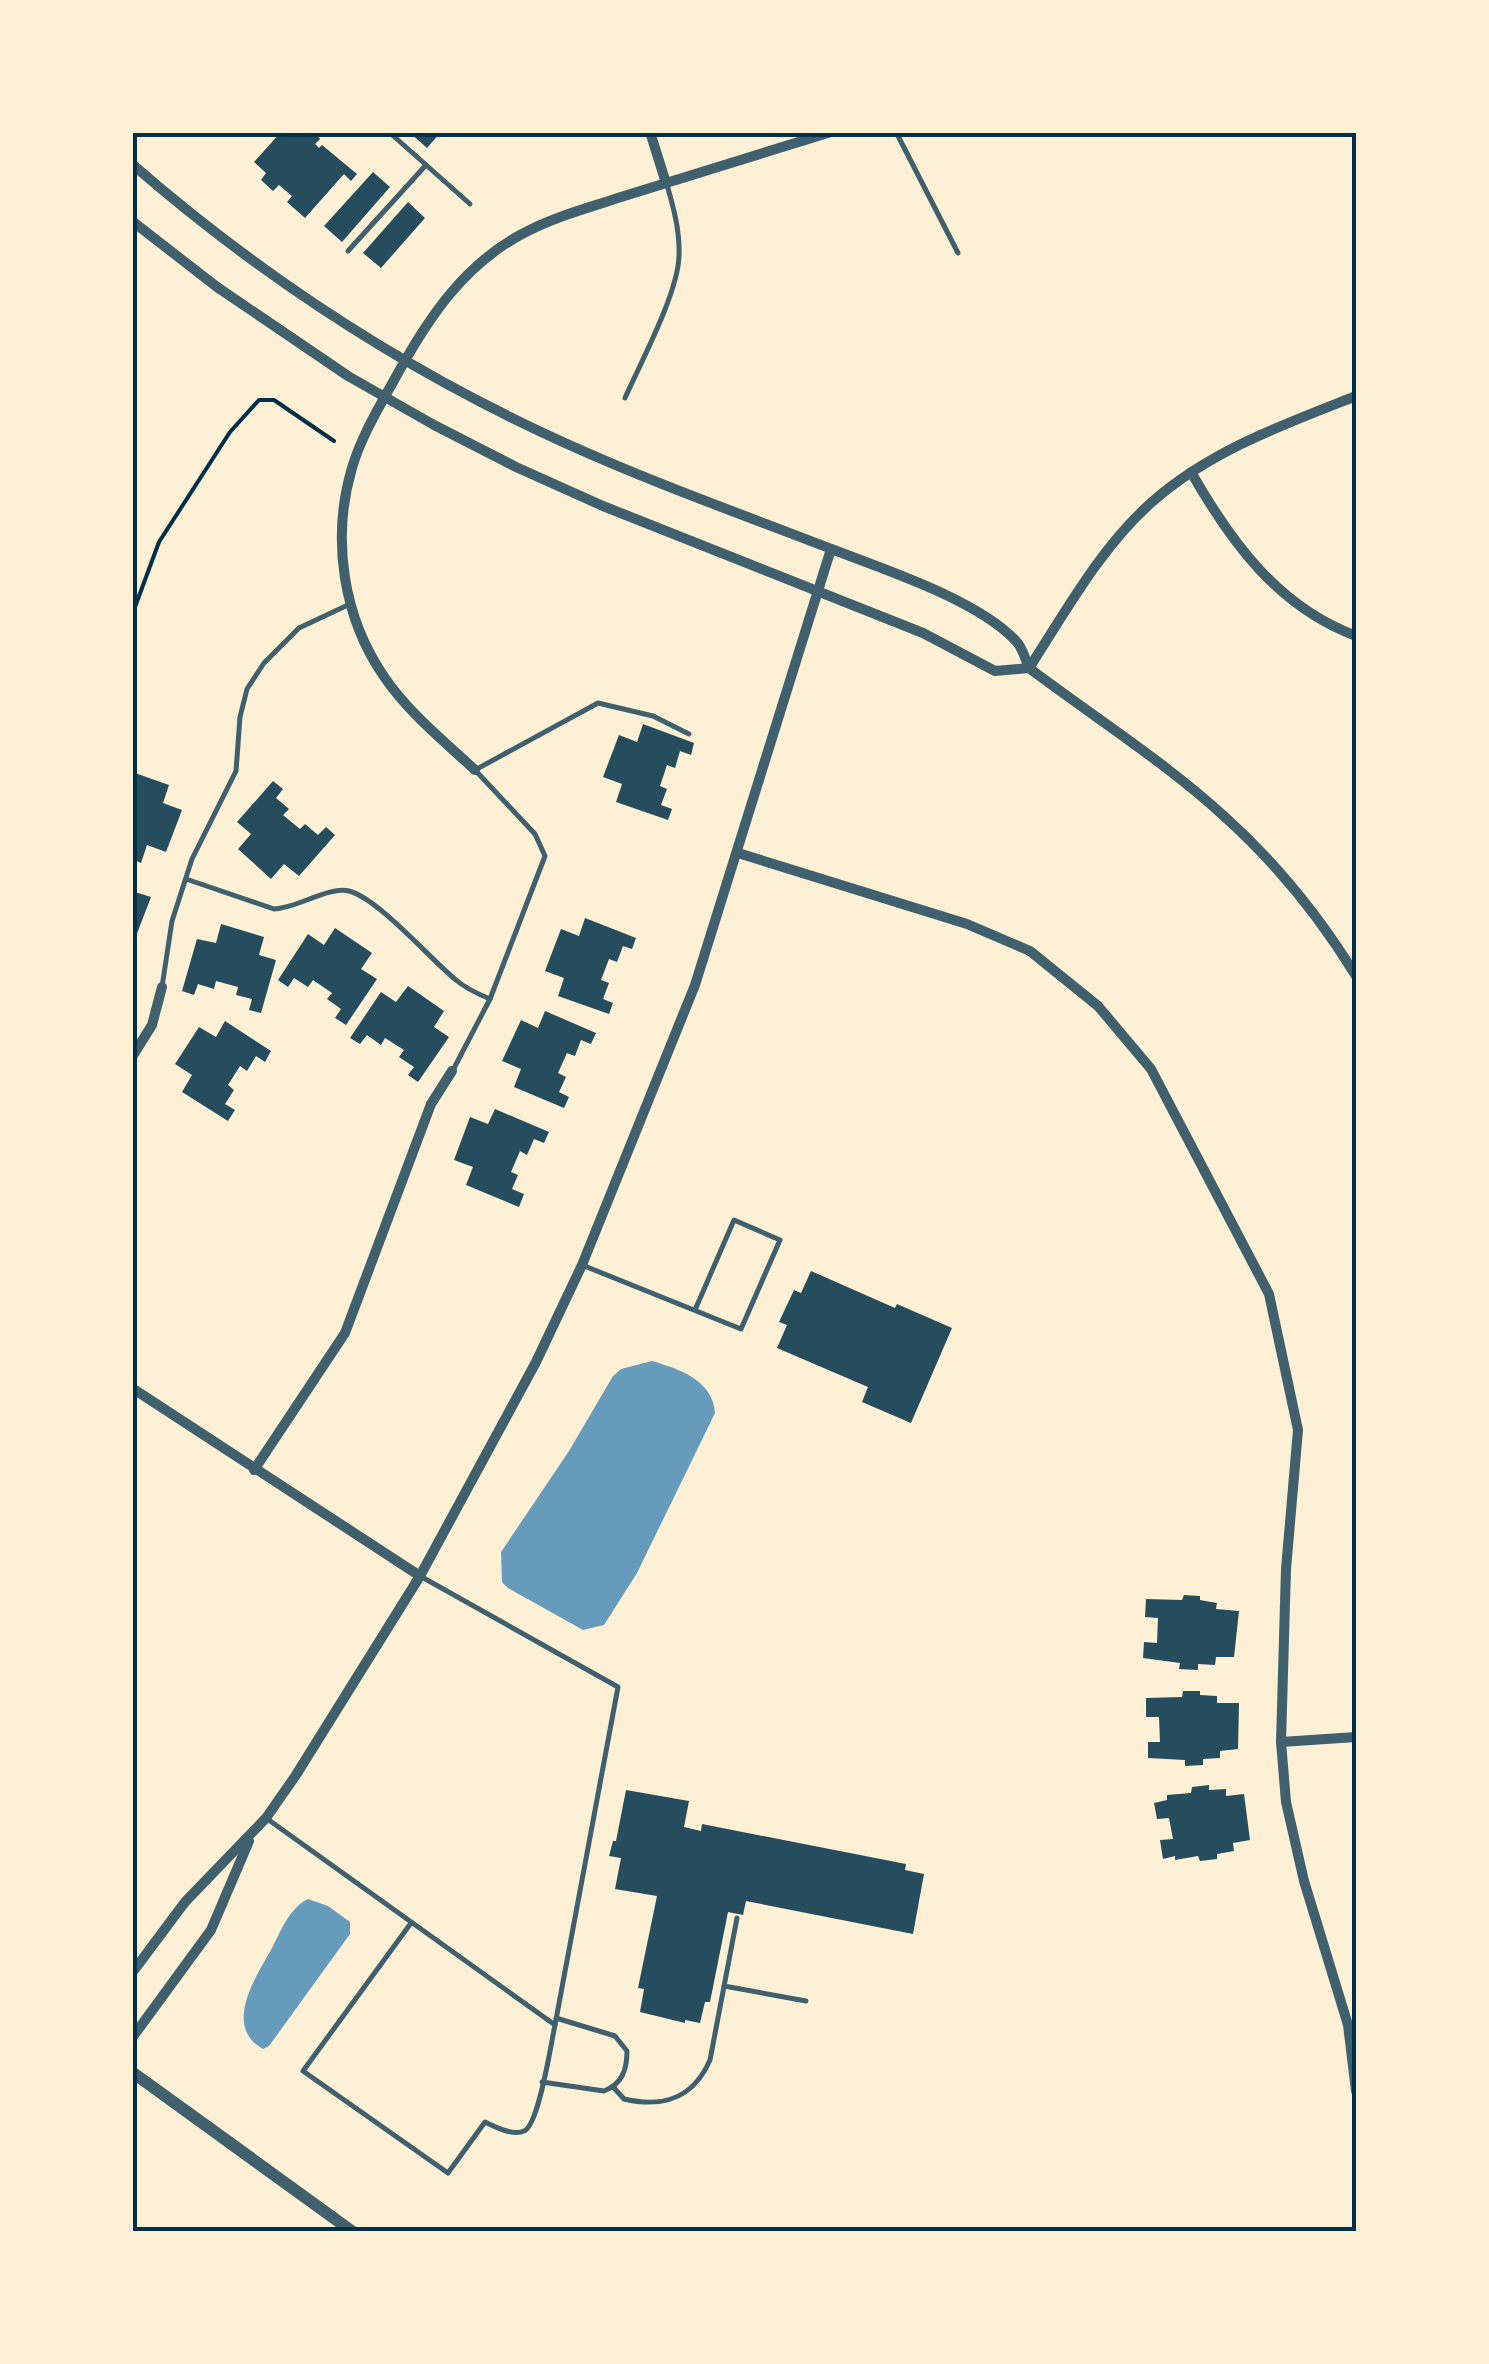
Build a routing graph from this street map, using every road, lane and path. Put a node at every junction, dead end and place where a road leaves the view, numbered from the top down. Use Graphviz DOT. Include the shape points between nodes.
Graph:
graph roads {
  1 [pos="389,132"];
  2 [pos="650,132"];
  3 [pos="831,132"];
  4 [pos="896,132"];
  5 [pos="132,164"];
  6 [pos="426,166"];
  7 [pos="666,182"];
  8 [pos="470,204"];
  9 [pos="132,221"];
  10 [pos="348,251"];
  11 [pos="958,253"];
  12 [pos="406,360"];
  13 [pos="1356,396"];
  14 [pos="385,398"];
  15 [pos="625,398"];
  16 [pos="334,441"];
  17 [pos="1191,472"];
  18 [pos="831,548"];
  19 [pos="817,591"];
  20 [pos="350,604"];
  21 [pos="132,614"];
  22 [pos="1356,636"];
  23 [pos="1029,668"];
  24 [pos="689,734"];
  25 [pos="475,770"];
  26 [pos="738,853"];
  27 [pos="186,879"];
  28 [pos="1356,976"];
  29 [pos="162,986"];
  30 [pos="490,999"];
  31 [pos="132,1057"];
  32 [pos="452,1071"];
  33 [pos="582,1264"];
  34 [pos="695,1310"];
  35 [pos="132,1388"];
  36 [pos="254,1470"];
  37 [pos="420,1576"];
  38 [pos="1356,1737"];
  39 [pos="1281,1742"];
  40 [pos="266,1818"];
  41 [pos="252,1835"];
  42 [pos="737,1918"];
  43 [pos="411,1922"];
  44 [pos="132,1973"];
  45 [pos="724,1986"];
  46 [pos="806,2001"];
  47 [pos="556,2021"];
  48 [pos="132,2038"];
  49 [pos="132,2072"];
  50 [pos="542,2082"];
  51 [pos="613,2087"];
  52 [pos="1356,2091"];
  53 [pos="353,2232"];
  1 -- 6 [label="lane"];
  2 -- 7 [label="street"];
  3 -- 7 [label="street"];
  4 -- 11 [label="lane"];
  5 -- 12 [label="street" via="280,280"];
  6 -- 8 [label="lane"];
  6 -- 10 [label="lane"];
  7 -- 12 [label="street" via="523,233 486,257 448,294"];
  7 -- 15 [label="lane" via="680,260"];
  9 -- 14 [label="street" via="290,338"];
  12 -- 14 [label="street"];
  12 -- 18 [label="street" via="568,444"];
  13 -- 17 [label="street" via="1254,436"];
  14 -- 19 [label="street" via="603,506"];
  14 -- 20 [label="street" via="352,467 346,496 341,530"];
  16 -- 21 [label="path" via="274,400 259,400 230,432 159,542"];
  17 -- 22 [label="street" via="1226,529 1278,590"];
  17 -- 23 [label="street" via="1151,502 1116,542"];
  18 -- 19 [label="street"];
  18 -- 23 [label="street" via="981,616 1018,643"];
  19 -- 23 [label="street" via="996,671"];
  19 -- 26 [label="street"];
  20 -- 25 [label="street" via="387,681"];
  20 -- 27 [label="lane" via="299,628 246,688 236,771"];
  23 -- 28 [label="street" via="1223,815 1309,905"];
  24 -- 25 [label="lane" via="653,716 598,704"];
  25 -- 30 [label="lane" via="535,834 545,856"];
  26 -- 33 [label="street" via="667,1058"];
  26 -- 39 [label="street" via="968,924 1030,951 1098,1006 1151,1069 1269,1294 1288,1374 1298,1430"];
  27 -- 29 [label="lane"];
  27 -- 30 [label="lane" via="274,909 348,891 380,910 459,984"];
  29 -- 31 [label="street" via="152,1025"];
  30 -- 32 [label="lane"];
  32 -- 36 [label="street" via="431,1104 345,1333"];
  33 -- 34 [label="lane"];
  33 -- 37 [label="street"];
  34 -- 34 [label="lane" via="741,1329 780,1240 734,1220"];
  35 -- 36 [label="street"];
  36 -- 37 [label="street"];
  37 -- 40 [label="street"];
  37 -- 47 [label="lane" via="618,1687"];
  38 -- 39 [label="street"];
  39 -- 52 [label="street" via="1286,1802 1348,2025"];
  40 -- 41 [label="street"];
  40 -- 43 [label="lane"];
  41 -- 44 [label="street" via="185,1902"];
  41 -- 48 [label="street" via="211,1930"];
  42 -- 45 [label="lane"];
  43 -- 47 [label="lane"];
  43 -- 50 [label="lane" via="304,2070 448,2173 485,2122 513,2132 530,2126"];
  45 -- 46 [label="lane"];
  45 -- 51 [label="lane" via="710,2060 685,2095 644,2104 624,2099"];
  47 -- 50 [label="lane"];
  47 -- 51 [label="lane" via="601,2030 623,2043 625,2071"];
  49 -- 53 [label="street"];
  50 -- 51 [label="lane"];
}
